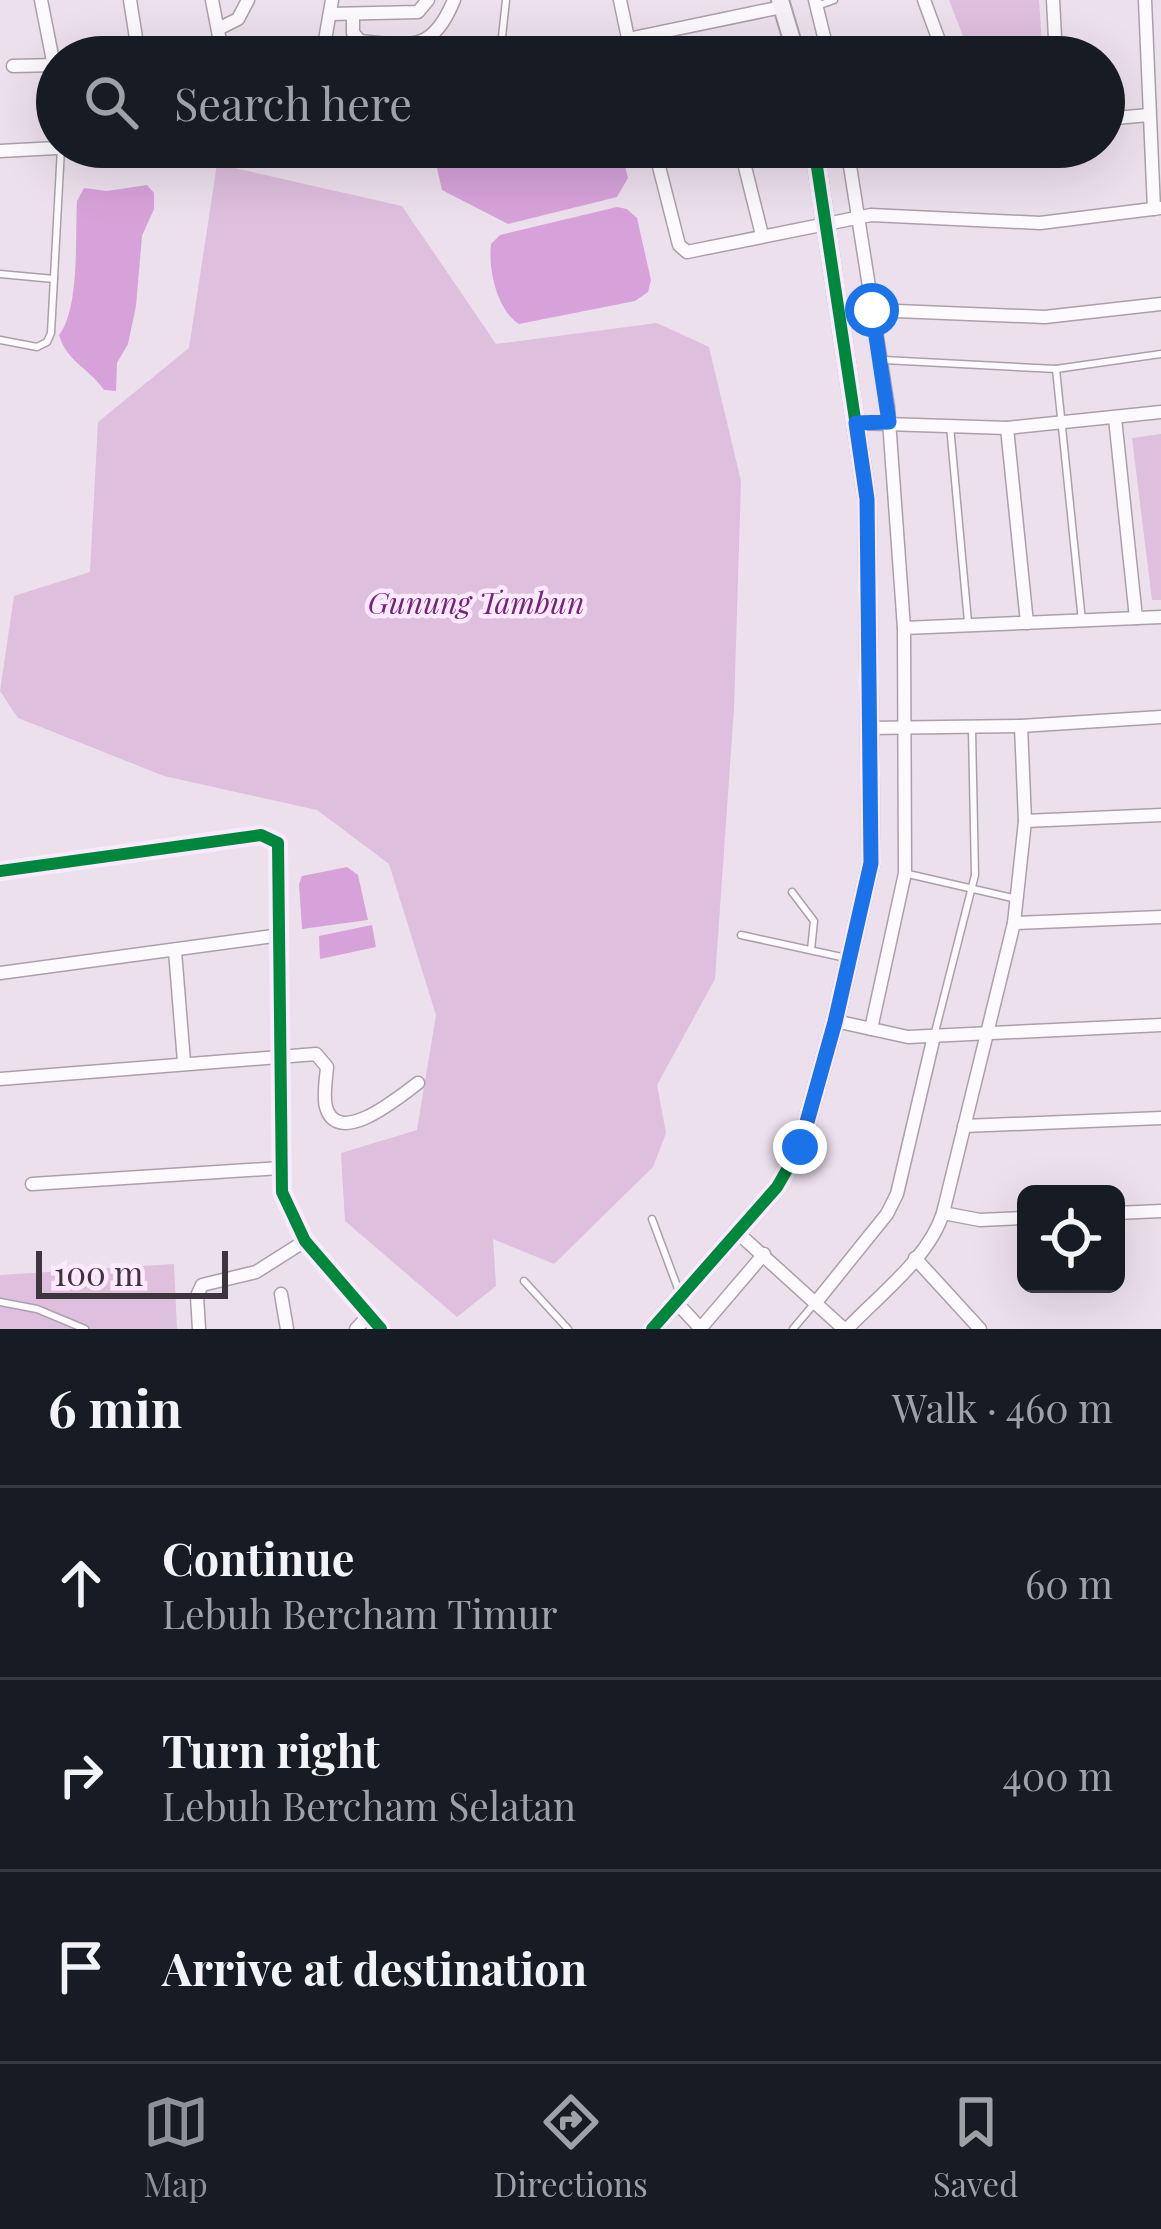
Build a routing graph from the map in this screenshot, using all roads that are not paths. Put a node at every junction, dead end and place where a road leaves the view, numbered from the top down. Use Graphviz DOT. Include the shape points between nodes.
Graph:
graph roads {
  1 [pos="41,0"];
  2 [pos="130,0"];
  3 [pos="212,0"];
  4 [pos="248,0"];
  5 [pos="428,0"];
  6 [pos="454,0"];
  7 [pos="506,0"];
  8 [pos="620,0"];
  9 [pos="834,0"];
  10 [pos="924,0"];
  11 [pos="1053,0"];
  12 [pos="1145,0"];
  13 [pos="781,3"];
  14 [pos="816,3"];
  15 [pos="331,7"];
  16 [pos="352,14"];
  17 [pos="218,29"];
  18 [pos="49,36"];
  19 [pos="136,36"];
  20 [pos="219,36"];
  21 [pos="355,36"];
  22 [pos="435,36"];
  23 [pos="502,36"];
  24 [pos="627,36"];
  25 [pos="641,36"];
  26 [pos="791,36"];
  27 [pos="824,36"];
  28 [pos="937,36"];
  29 [pos="1055,36"];
  30 [pos="13,65"];
  31 [pos="36,65"];
  32 [pos="1149,115"];
  33 [pos="1125,117"];
  34 [pos="36,150"];
  35 [pos="0,152"];
  36 [pos="60,168"];
  37 [pos="660,168"];
  38 [pos="745,168"];
  39 [pos="817,168"];
  40 [pos="850,168"];
  41 [pos="1158,208"];
  42 [pos="858,218"];
  43 [pos="826,223"];
  44 [pos="762,235"];
  45 [pos="0,274"];
  46 [pos="54,279"];
  47 [pos="1161,304"];
  48 [pos="872,310"];
  49 [pos="0,340"];
  50 [pos="1161,354"];
  51 [pos="880,360"];
  52 [pos="1056,369"];
  53 [pos="1161,412"];
  54 [pos="1115,418"];
  55 [pos="889,422"];
  56 [pos="856,423"];
  57 [pos="950,425"];
  58 [pos="1061,425"];
  59 [pos="1007,428"];
  60 [pos="1161,617"];
  61 [pos="1136,618"];
  62 [pos="1082,621"];
  63 [pos="1027,623"];
  64 [pos="969,626"];
  65 [pos="904,628"];
  66 [pos="1161,717"];
  67 [pos="972,726"];
  68 [pos="1021,726"];
  69 [pos="905,727"];
  70 [pos="870,728"];
  71 [pos="1161,814"];
  72 [pos="1025,821"];
  73 [pos="0,871"];
  74 [pos="905,873"];
  75 [pos="973,889"];
  76 [pos="792,892"];
  77 [pos="1017,899"];
  78 [pos="1161,917"];
  79 [pos="1014,922"];
  80 [pos="280,935"];
  81 [pos="741,935"];
  82 [pos="811,950"];
  83 [pos="175,951"];
  84 [pos="850,958"];
  85 [pos="0,973"];
  86 [pos="835,1022"];
  87 [pos="1161,1025"];
  88 [pos="871,1029"];
  89 [pos="986,1033"];
  90 [pos="934,1036"];
  91 [pos="280,1054"];
  92 [pos="184,1062"];
  93 [pos="0,1079"];
  94 [pos="418,1083"];
  95 [pos="1161,1118"];
  96 [pos="964,1126"];
  97 [pos="280,1168"];
  98 [pos="32,1184"];
  99 [pos="1161,1211"];
  100 [pos="943,1213"];
  101 [pos="1125,1213"];
  102 [pos="1017,1218"];
  103 [pos="652,1220"];
  104 [pos="738,1232"];
  105 [pos="305,1241"];
  106 [pos="764,1255"];
  107 [pos="915,1258"];
  108 [pos="524,1281"];
  109 [pos="281,1294"];
  110 [pos="679,1300"];
  111 [pos="817,1301"];
  112 [pos="0,1302"];
  113 [pos="369,1315"];
  114 [pos="85,1329"];
  115 [pos="199,1329"];
  116 [pos="287,1329"];
  117 [pos="356,1329"];
  118 [pos="381,1329"];
  119 [pos="568,1329"];
  120 [pos="652,1329"];
  121 [pos="700,1329"];
  122 [pos="793,1329"];
  123 [pos="846,1329"];
  124 [pos="980,1329"];
  1 -- 18 [label="street"];
  2 -- 19 [label="street"];
  3 -- 17 [label="street"];
  4 -- 17 [label="street" via="238,19"];
  5 -- 16 [label="street" via="418,12"];
  6 -- 22 [label="street"];
  7 -- 23 [label="lane"];
  8 -- 24 [label="street"];
  9 -- 14 [label="lane"];
  10 -- 28 [label="street"];
  11 -- 29 [label="street"];
  12 -- 32 [label="street"];
  13 -- 25 [label="street"];
  13 -- 26 [label="street"];
  14 -- 27 [label="street"];
  15 -- 16 [label="street"];
  16 -- 21 [label="street"];
  17 -- 20 [label="street"];
  30 -- 31 [label="street"];
  32 -- 33 [label="street"];
  32 -- 41 [label="street"];
  34 -- 35 [label="street"];
  36 -- 46 [label="lane"];
  37 -- 44 [label="street" via="683,250"];
  38 -- 44 [label="street"];
  39 -- 43 [label="street"];
  40 -- 42 [label="street"];
  41 -- 42 [label="street" via="1040,224"];
  42 -- 43 [label="street"];
  42 -- 48 [label="street"];
  43 -- 44 [label="street"];
  43 -- 56 [label="street"];
  45 -- 46 [label="lane"];
  46 -- 49 [label="lane" via="47,342"];
  47 -- 48 [label="street" via="1045,317"];
  48 -- 51 [label="street"];
  50 -- 52 [label="lane"];
  51 -- 52 [label="lane"];
  51 -- 55 [label="street"];
  52 -- 58 [label="lane"];
  53 -- 54 [label="street"];
  54 -- 58 [label="street"];
  54 -- 61 [label="street"];
  55 -- 56 [label="street"];
  55 -- 57 [label="street"];
  55 -- 65 [label="street"];
  56 -- 70 [label="street" via="867,499"];
  57 -- 59 [label="street"];
  57 -- 64 [label="lane"];
  58 -- 59 [label="street"];
  58 -- 62 [label="lane"];
  59 -- 63 [label="street"];
  60 -- 61 [label="street"];
  61 -- 62 [label="street"];
  62 -- 63 [label="street"];
  63 -- 64 [label="street"];
  64 -- 65 [label="street"];
  65 -- 69 [label="street"];
  66 -- 68 [label="street"];
  67 -- 68 [label="street"];
  67 -- 69 [label="street"];
  67 -- 75 [label="lane"];
  68 -- 72 [label="street"];
  69 -- 70 [label="street"];
  69 -- 74 [label="street"];
  70 -- 84 [label="street" via="871,863"];
  71 -- 72 [label="street"];
  72 -- 77 [label="street"];
  73 -- 80 [label="street" via="273,838 280,849"];
  74 -- 75 [label="lane"];
  74 -- 88 [label="street"];
  75 -- 77 [label="lane"];
  75 -- 90 [label="lane"];
  76 -- 82 [label="lane" via="814,921"];
  77 -- 79 [label="street"];
  78 -- 79 [label="street"];
  79 -- 89 [label="street"];
  80 -- 83 [label="street"];
  80 -- 91 [label="street"];
  81 -- 82 [label="lane"];
  82 -- 84 [label="lane"];
  83 -- 85 [label="street"];
  83 -- 92 [label="street"];
  84 -- 86 [label="street"];
  86 -- 88 [label="street"];
  86 -- 104 [label="street" via="800,1147"];
  87 -- 89 [label="street"];
  88 -- 90 [label="street"];
  89 -- 90 [label="street"];
  89 -- 96 [label="street"];
  90 -- 111 [label="street" via="897,1194"];
  91 -- 92 [label="street"];
  91 -- 94 [label="street" via="323,1060 325,1103 338,1123 376,1112"];
  91 -- 97 [label="street"];
  92 -- 93 [label="street"];
  95 -- 96 [label="street"];
  96 -- 100 [label="street"];
  97 -- 98 [label="street"];
  97 -- 105 [label="street" via="288,1211"];
  99 -- 101 [label="street"];
  100 -- 102 [label="street"];
  100 -- 107 [label="street"];
  103 -- 110 [label="lane"];
  104 -- 106 [label="street"];
  104 -- 110 [label="street"];
  105 -- 113 [label="street"];
  105 -- 115 [label="street" via="256,1272 202,1285"];
  106 -- 111 [label="street"];
  106 -- 121 [label="street"];
  107 -- 123 [label="street"];
  107 -- 124 [label="street"];
  108 -- 119 [label="lane"];
  109 -- 116 [label="street"];
  110 -- 120 [label="street"];
  110 -- 121 [label="street"];
  111 -- 122 [label="lane"];
  111 -- 123 [label="street"];
  112 -- 114 [label="lane"];
  113 -- 117 [label="street"];
  113 -- 118 [label="street"];
}
